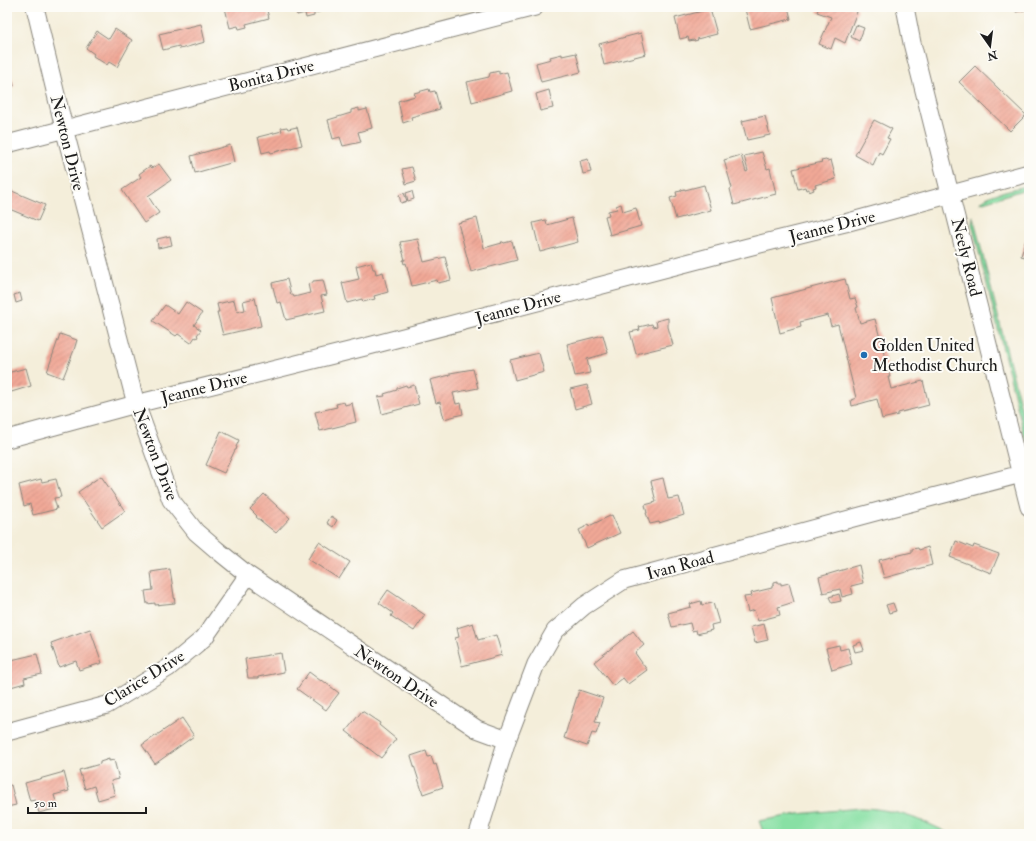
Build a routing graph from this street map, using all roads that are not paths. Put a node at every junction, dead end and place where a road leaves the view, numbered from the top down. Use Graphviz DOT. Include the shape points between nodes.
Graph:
graph roads {
  1 [pos="35,7"];
  2 [pos="535,7"];
  3 [pos="905,7"];
  4 [pos="64,128"];
  5 [pos="7,144"];
  6 [pos="1029,173"];
  7 [pos="951,195"];
  8 [pos="136,404"];
  9 [pos="7,439"];
  10 [pos="1025,473"];
  11 [pos="1029,507"];
  12 [pos="248,575"];
  13 [pos="7,732"];
  14 [pos="507,740"];
  15 [pos="478,834"];
  1 -- 4 [label="street, Newton Drive"];
  2 -- 4 [label="street, Bonita Drive"];
  3 -- 7 [label="street, Neely Road"];
  4 -- 5 [label="street, Bonita Drive"];
  4 -- 8 [label="street, Newton Drive"];
  6 -- 7 [label="street, Jeanne Drive"];
  7 -- 8 [label="street, Jeanne Drive"];
  7 -- 10 [label="street, Neely Road"];
  8 -- 9 [label="street, Jeanne Drive"];
  8 -- 12 [label="street, Newton Drive" via="170,500 201,537"];
  10 -- 11 [label="street, Neely Road"];
  10 -- 14 [label="street, Ivan Road" via="624,580 584,606 555,631 536,664"];
  12 -- 13 [label="street, Clarice Drive" via="204,638 168,668 107,705"];
  12 -- 14 [label="street, Newton Drive" via="477,729"];
  14 -- 15 [label="street, Ivan Road"];
}
